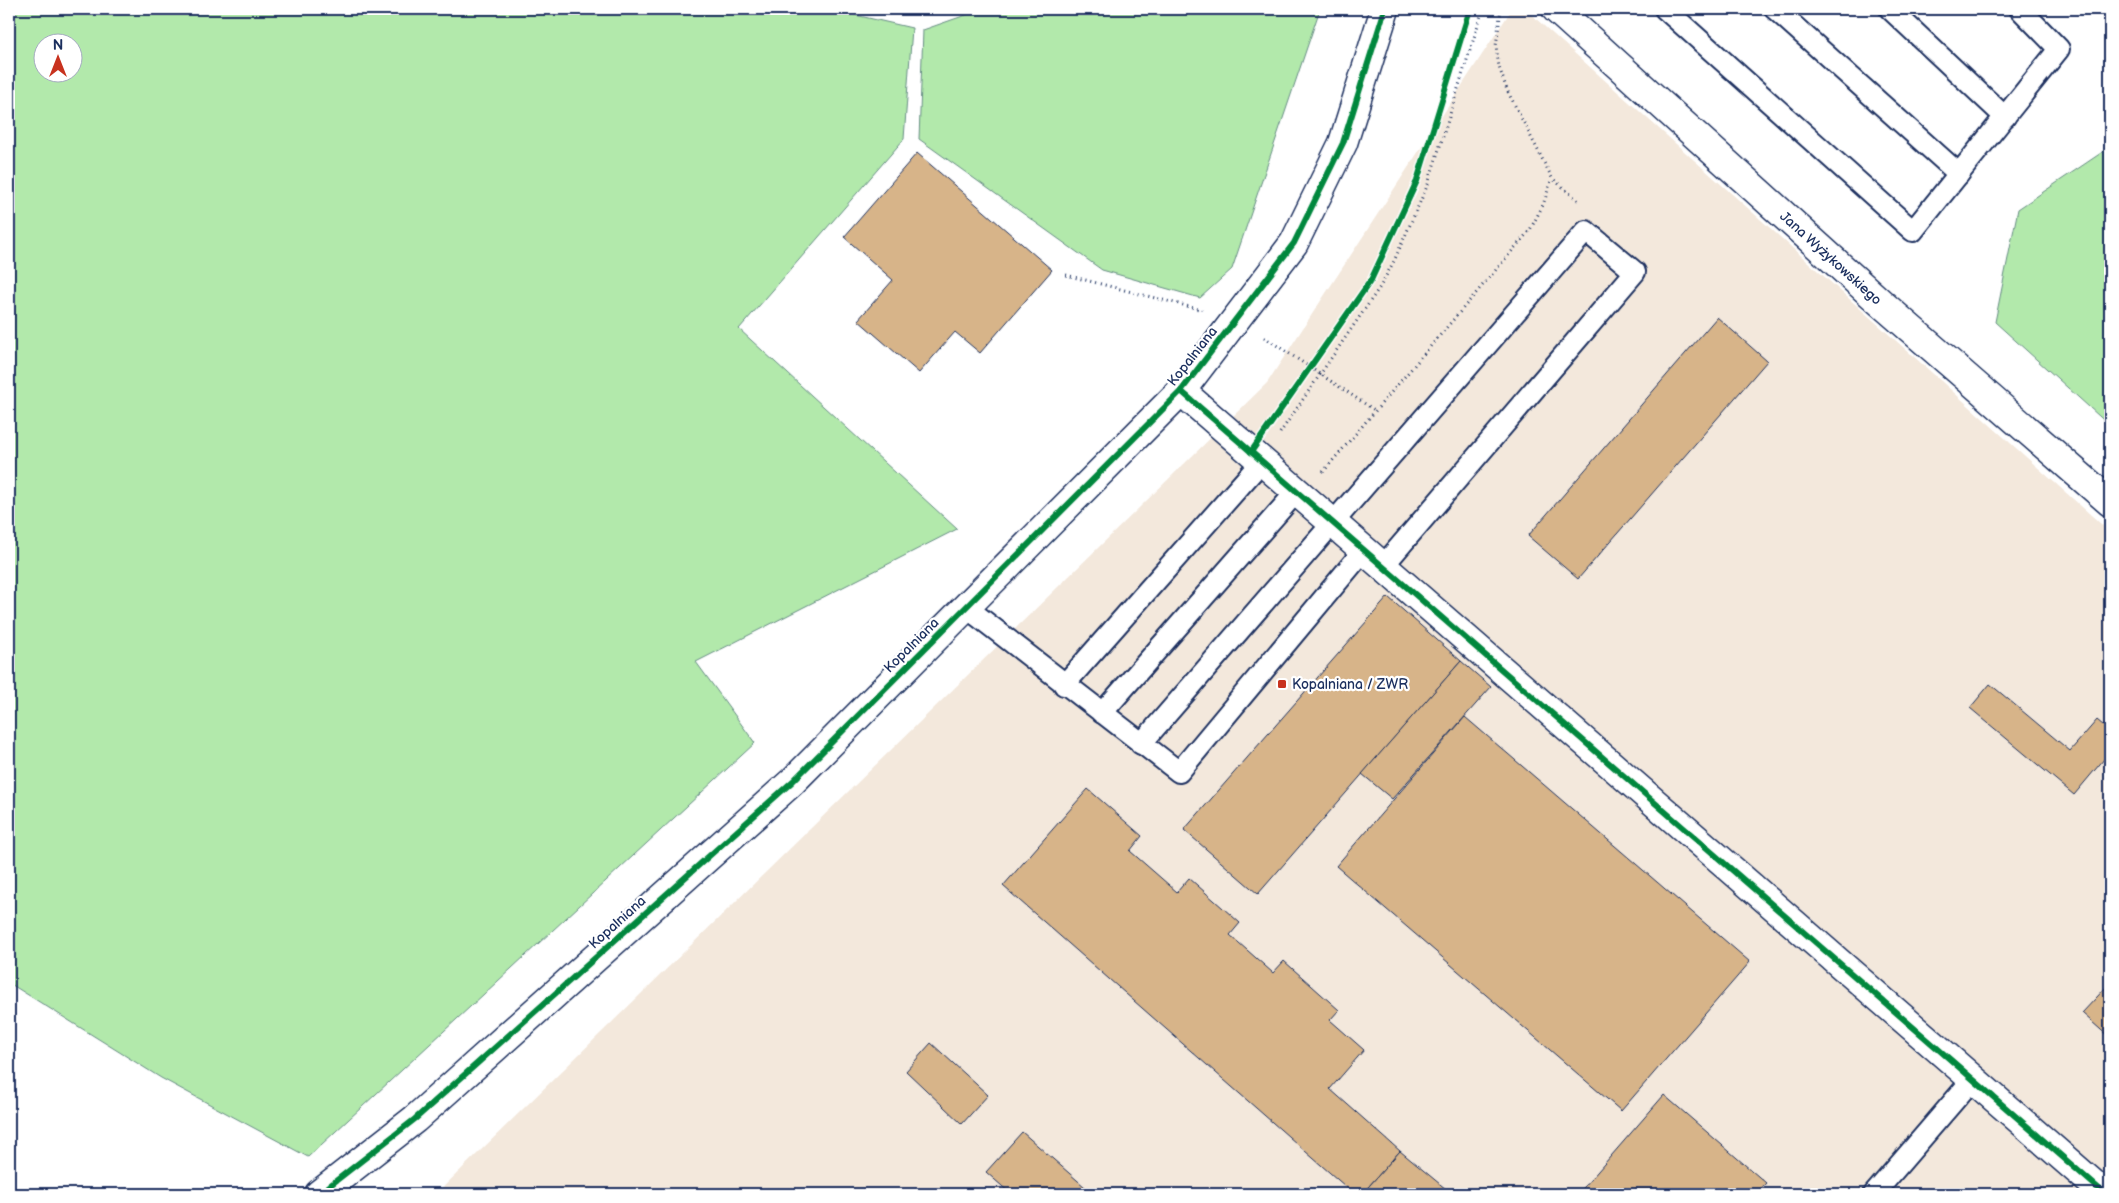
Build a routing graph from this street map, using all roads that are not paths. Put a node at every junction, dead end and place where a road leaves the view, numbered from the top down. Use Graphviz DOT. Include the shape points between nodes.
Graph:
graph roads {
  1 [pos="1385,9"];
  2 [pos="1556,9"];
  3 [pos="1665,9"];
  4 [pos="1775,9"];
  5 [pos="1890,9"];
  6 [pos="2020,9"];
  7 [pos="2005,117"];
  8 [pos="1959,174"];
  9 [pos="1181,392"];
  10 [pos="1262,461"];
  11 [pos="1297,491"];
  12 [pos="2110,502"];
  13 [pos="1332,522"];
  14 [pos="1374,558"];
  15 [pos="966,607"];
  16 [pos="1064,685"];
  17 [pos="1102,712"];
  18 [pos="1141,744"];
  19 [pos="1972,1080"];
  20 [pos="319,1194"];
  21 [pos="1874,1194"];
  22 [pos="2105,1194"];
  1 -- 9 [label="street, Kopalniana" via="1343,143 1294,243"];
  2 -- 12 [label="street, Jana Wyżykowskiego" via="1881,303"];
  3 -- 8 [label="lane" via="1913,231"];
  4 -- 8 [label="lane"];
  5 -- 7 [label="lane"];
  6 -- 7 [label="lane" via="2059,49"];
  7 -- 8 [label="lane"];
  9 -- 10 [label="street"];
  9 -- 15 [label="street, Kopalniana"];
  10 -- 11 [label="street"];
  10 -- 16 [label="lane"];
  11 -- 13 [label="street"];
  11 -- 17 [label="lane"];
  13 -- 14 [label="street"];
  13 -- 14 [label="lane" via="1586,231 1635,272"];
  13 -- 18 [label="lane"];
  14 -- 18 [label="lane" via="1179,772"];
  14 -- 19 [label="street"];
  15 -- 16 [label="lane"];
  15 -- 20 [label="street, Kopalniana" via="793,781 415,1119"];
  16 -- 17 [label="lane"];
  17 -- 18 [label="lane"];
  19 -- 21 [label="lane"];
  19 -- 22 [label="street"];
}
